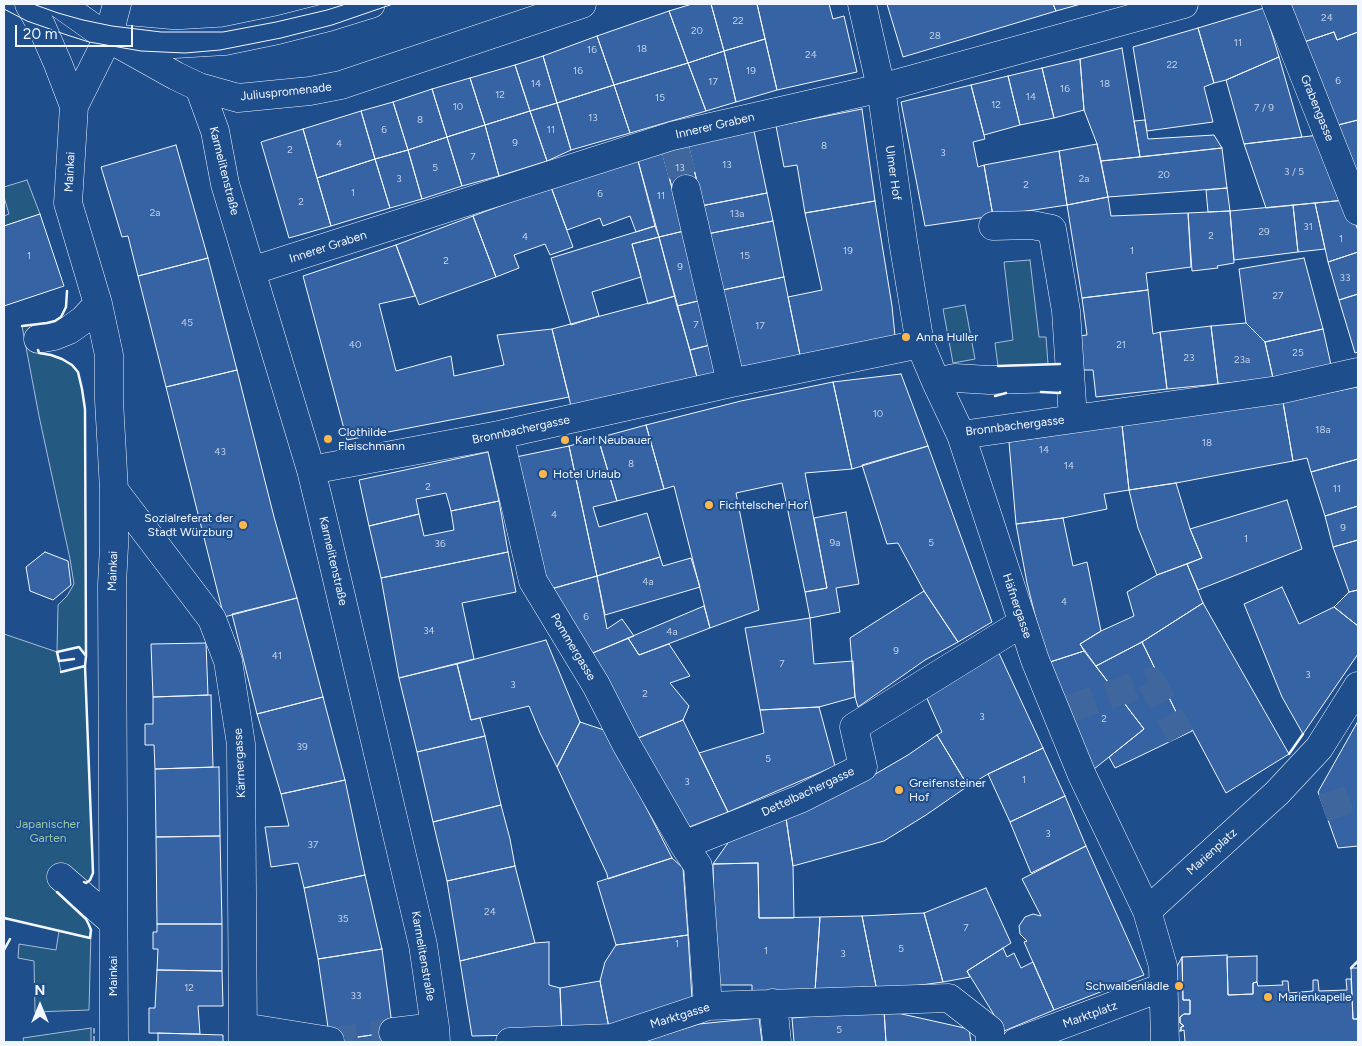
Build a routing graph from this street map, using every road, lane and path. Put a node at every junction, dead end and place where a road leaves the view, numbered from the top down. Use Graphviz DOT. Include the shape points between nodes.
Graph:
graph roads {
  1 [pos="29,4"];
  2 [pos="60,4"];
  3 [pos="117,4"];
  4 [pos="371,4"];
  5 [pos="582,4"];
  6 [pos="862,4"];
  7 [pos="1184,4"];
  8 [pos="1276,4"];
  9 [pos="108,38"];
  10 [pos="199,87"];
  11 [pos="881,88"];
  12 [pos="74,106"];
  13 [pos="686,189"];
  14 [pos="1358,212"];
  15 [pos="993,226"];
  16 [pos="251,272"];
  17 [pos="98,304"];
  18 [pos="38,339"];
  19 [pos="920,344"];
  20 [pos="1358,372"];
  21 [pos="1060,378"];
  22 [pos="936,382"];
  23 [pos="731,384"];
  24 [pos="1074,419"];
  25 [pos="961,434"];
  26 [pos="499,435"];
  27 [pos="311,470"];
  28 [pos="114,490"];
  29 [pos="1022,622"];
  30 [pos="1358,686"];
  31 [pos="684,845"];
  32 [pos="61,877"];
  33 [pos="1147,911"];
  34 [pos="113,922"];
  35 [pos="1163,977"];
  36 [pos="773,1003"];
  37 [pos="708,1006"];
  38 [pos="393,1032"];
  39 [pos="243,1034"];
  40 [pos="436,1034"];
  41 [pos="990,1036"];
  42 [pos="330,1041"];
  43 [pos="114,1042"];
  44 [pos="510,1042"];
  45 [pos="778,1042"];
  46 [pos="1016,1042"];
  47 [pos="1165,1042"];
  1 -- 12 [label="street, Mainkai" via="41,25"];
  2 -- 9 [label="street, Juliuspromenade"];
  3 -- 9 [label="street, Mainkai"];
  4 -- 9 [label="street" via="225,41 176,44"];
  5 -- 10 [label="street, Juliuspromenade" via="341,86 238,98"];
  6 -- 11 [label="street, Ulmer Hof"];
  7 -- 11 [label="street, Innerer Graben"];
  8 -- 14 [label="street, Grabengasse"];
  9 -- 10 [label="street, Juliuspromenade"];
  9 -- 12 [label="street, Mainkai"];
  10 -- 16 [label="street, Karmelitenstraße" via="215,131"];
  11 -- 16 [label="street, Innerer Graben" via="674,142"];
  11 -- 19 [label="street, Ulmer Hof"];
  12 -- 17 [label="street, Mainkai" via="68,203"];
  13 -- 23 [label="street"];
  15 -- 24 [label="street" via="1032,225 1052,229 1066,311"];
  16 -- 27 [label="street, Karmelitenstraße"];
  17 -- 18 [label="street" via="84,320 69,330"];
  17 -- 28 [label="street, Mainkai" via="109,355"];
  19 -- 22 [label="street, Bronnbachergasse"];
  19 -- 23 [label="street, Bronnbachergasse"];
  20 -- 24 [label="street, Bronnbachergasse" via="1278,390"];
  21 -- 22 [label="street" via="955,378"];
  22 -- 25 [label="street, Bronnbachergasse"];
  23 -- 26 [label="street, Bronnbachergasse"];
  24 -- 25 [label="street, Bronnbachergasse"];
  25 -- 29 [label="street, Häfnergasse"];
  26 -- 27 [label="street, Bronnbachergasse"];
  26 -- 31 [label="street, Pommergasse" via="533,581 596,685"];
  27 -- 40 [label="street, Karmelitenstraße" via="424,945"];
  28 -- 34 [label="street, Mainkai"];
  28 -- 39 [label="street, Kärrnergasse" via="212,619 228,661 241,744"];
  29 -- 31 [label="street, Dettelbachergasse" via="854,727 863,767 800,799"];
  29 -- 33 [label="street, Häfnergasse" via="1038,667 1062,711 1082,775"];
  30 -- 33 [label="street, Marienplatz" via="1318,748 1277,793"];
  31 -- 37 [label="street" via="698,866"];
  32 -- 34 [label="street"];
  33 -- 35 [label="street"];
  34 -- 43 [label="street, Mainkai"];
  35 -- 46 [label="street, Marktplatz"];
  35 -- 47 [label="street"];
  36 -- 37 [label="street, Marktgasse"];
  36 -- 41 [label="street, Marktgasse" via="851,996 949,998"];
  36 -- 45 [label="street"];
  37 -- 44 [label="street, Marktgasse" via="612,1038"];
  38 -- 40 [label="street"];
  39 -- 42 [label="street"];
}
